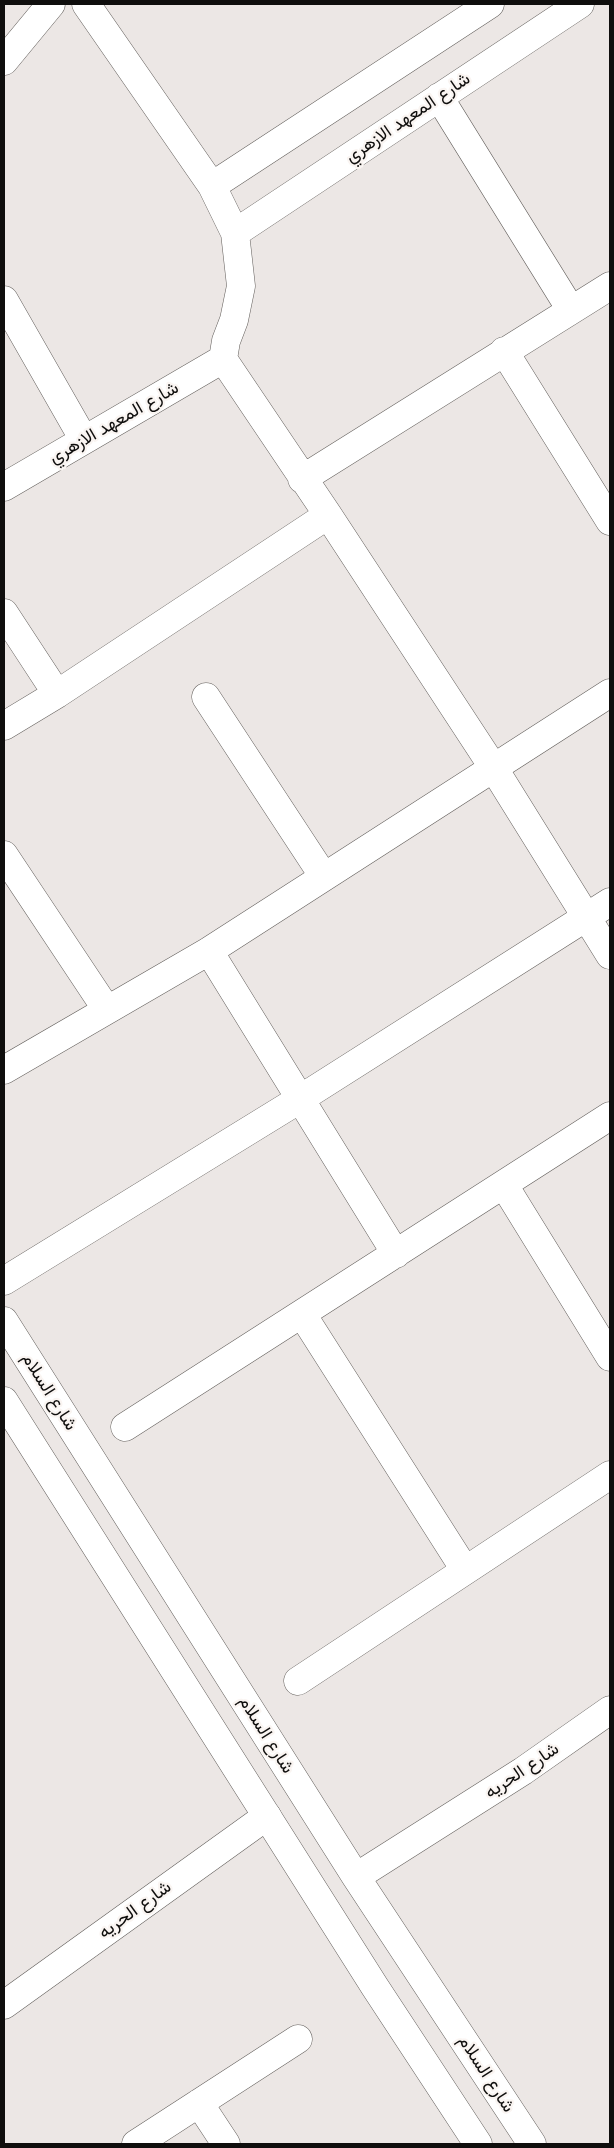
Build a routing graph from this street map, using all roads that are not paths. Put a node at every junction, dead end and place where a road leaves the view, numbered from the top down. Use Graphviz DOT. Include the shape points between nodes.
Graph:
graph roads {
  1 [pos="51,4"];
  2 [pos="86,4"];
  3 [pos="490,4"];
  4 [pos="580,4"];
  5 [pos="4,61"];
  6 [pos="439,97"];
  7 [pos="212,186"];
  8 [pos="235,233"];
  9 [pos="610,286"];
  10 [pos="4,300"];
  11 [pos="571,310"];
  12 [pos="504,351"];
  13 [pos="224,359"];
  14 [pos="84,440"];
  15 [pos="302,478"];
  16 [pos="4,487"];
  17 [pos="328,515"];
  18 [pos="610,521"];
  19 [pos="4,613"];
  20 [pos="610,693"];
  21 [pos="56,694"];
  22 [pos="206,697"];
  23 [pos="4,726"];
  24 [pos="493,767"];
  25 [pos="4,856"];
  26 [pos="324,877"];
  27 [pos="610,902"];
  28 [pos="588,917"];
  29 [pos="209,951"];
  30 [pos="610,956"];
  31 [pos="107,1010"];
  32 [pos="4,1070"];
  33 [pos="300,1099"];
  34 [pos="610,1116"];
  35 [pos="504,1185"];
  36 [pos="396,1254"];
  37 [pos="4,1281"];
  38 [pos="302,1314"];
  39 [pos="4,1322"];
  40 [pos="610,1357"];
  41 [pos="4,1401"];
  42 [pos="125,1427"];
  43 [pos="610,1475"];
  44 [pos="465,1570"];
  45 [pos="298,1681"];
  46 [pos="610,1710"];
  47 [pos="267,1816"];
  48 [pos="356,1877"];
  49 [pos="4,2005"];
  50 [pos="298,2039"];
  51 [pos="199,2103"];
  52 [pos="136,2144"];
  53 [pos="226,2144"];
  54 [pos="478,2144"];
  55 [pos="532,2144"];
  1 -- 5 [label="street"];
  2 -- 7 [label="street"];
  3 -- 7 [label="street"];
  4 -- 6 [label="street, شارع المعهد الازهري"];
  6 -- 8 [label="street, شارع المعهد الازهري"];
  6 -- 11 [label="street"];
  7 -- 8 [label="street"];
  8 -- 13 [label="street" via="241,286"];
  9 -- 11 [label="street"];
  10 -- 14 [label="street"];
  11 -- 12 [label="street"];
  12 -- 15 [label="street"];
  12 -- 18 [label="street"];
  13 -- 14 [label="street, شارع المعهد الازهري"];
  13 -- 15 [label="street"];
  14 -- 16 [label="street, شارع المعهد الازهري"];
  15 -- 17 [label="street"];
  17 -- 21 [label="street"];
  17 -- 24 [label="street"];
  19 -- 21 [label="street"];
  20 -- 24 [label="street"];
  21 -- 23 [label="street"];
  22 -- 26 [label="street"];
  24 -- 26 [label="street"];
  24 -- 28 [label="street"];
  25 -- 31 [label="street"];
  26 -- 29 [label="street"];
  27 -- 28 [label="street"];
  28 -- 30 [label="street"];
  28 -- 33 [label="street"];
  29 -- 31 [label="street"];
  29 -- 33 [label="street"];
  31 -- 32 [label="street"];
  33 -- 36 [label="street"];
  33 -- 37 [label="street"];
  34 -- 35 [label="street"];
  35 -- 36 [label="street"];
  35 -- 40 [label="street"];
  36 -- 38 [label="street"];
  38 -- 42 [label="street"];
  38 -- 44 [label="street"];
  39 -- 48 [label="street, شارع السلام"];
  41 -- 47 [label="street"];
  43 -- 44 [label="street"];
  44 -- 45 [label="street"];
  46 -- 48 [label="street, شارع الحريه" via="523,1771"];
  47 -- 49 [label="street, شارع الحريه"];
  47 -- 54 [label="street"];
  48 -- 55 [label="street, شارع السلام"];
  50 -- 51 [label="street"];
  51 -- 52 [label="street"];
  51 -- 53 [label="street"];
}
